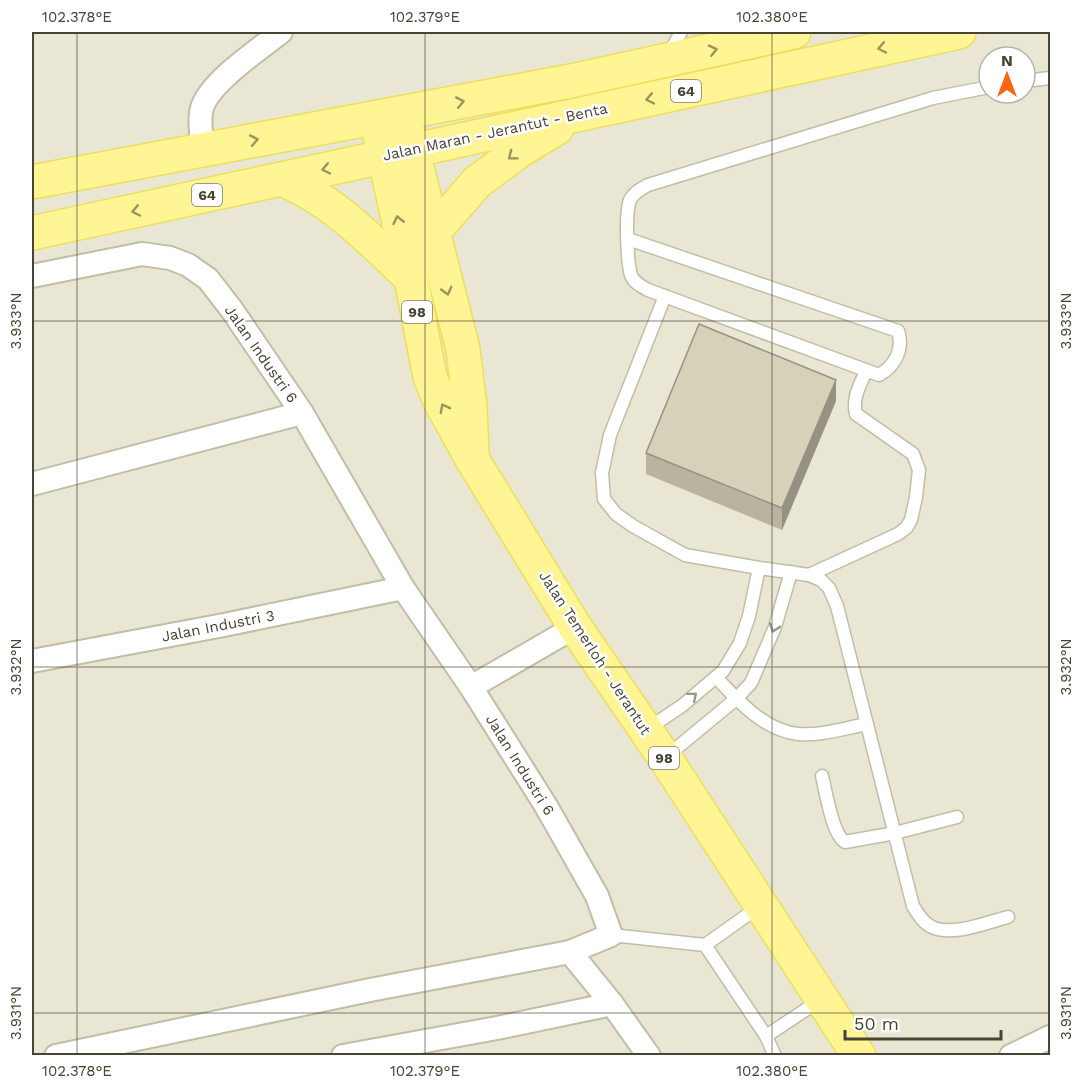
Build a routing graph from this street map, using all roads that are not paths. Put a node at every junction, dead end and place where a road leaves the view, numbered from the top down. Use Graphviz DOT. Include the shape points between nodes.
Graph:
graph roads {
  1 [pos="281,32"];
  2 [pos="681,32"];
  3 [pos="794,32"];
  4 [pos="959,32"];
  5 [pos="666,60"];
  6 [pos="977,89"];
  7 [pos="579,114"];
  8 [pos="389,115"];
  9 [pos="203,150"];
  10 [pos="398,153"];
  11 [pos="282,179"];
  12 [pos="32,182"];
  13 [pos="32,233"];
  14 [pos="432,234"];
  15 [pos="628,239"];
  16 [pos="32,276"];
  17 [pos="411,278"];
  18 [pos="665,296"];
  19 [pos="866,371"];
  20 [pos="302,413"];
  21 [pos="472,459"];
  22 [pos="32,484"];
  23 [pos="759,568"];
  24 [pos="791,572"];
  25 [pos="809,575"];
  26 [pos="404,588"];
  27 [pos="575,627"];
  28 [pos="32,661"];
  29 [pos="716,677"];
  30 [pos="471,687"];
  31 [pos="736,699"];
  32 [pos="867,724"];
  33 [pos="645,731"];
  34 [pos="664,758"];
  35 [pos="822,776"];
  36 [pos="957,817"];
  37 [pos="895,832"];
  38 [pos="760,906"];
  39 [pos="1008,917"];
  40 [pos="611,935"];
  41 [pos="705,945"];
  42 [pos="570,952"];
  43 [pos="822,999"];
  44 [pos="612,1004"];
  45 [pos="766,1036"];
  46 [pos="1050,1037"];
  47 [pos="126,1049"];
  48 [pos="399,1051"];
  49 [pos="57,1056"];
  50 [pos="343,1056"];
  51 [pos="649,1056"];
  52 [pos="775,1056"];
  53 [pos="859,1056"];
  54 [pos="1011,1056"];
  1 -- 9 [label="street" via="204,99 200,113"];
  2 -- 5 [label="lane"];
  5 -- 3 [label="main road, 64, one-way"];
  4 -- 7 [label="main road, Jalan Maran - Jerantut - Benta / 64, one-way"];
  8 -- 5 [label="main road, 64, one-way"];
  6 -- 15 [label="lane" via="933,98 648,185 630,200"];
  7 -- 10 [label="main road, Jalan Maran - Jerantut - Benta / 64"];
  7 -- 14 [label="main road, one-way" via="477,182"];
  9 -- 8 [label="main road, 64, one-way"];
  8 -- 10 [label="main road, Jalan Temerloh - Jerantut / 98"];
  9 -- 12 [label="main road, 64"];
  10 -- 11 [label="main road, Jalan Maran - Jerantut - Benta / 64, one-way"];
  10 -- 14 [label="main road, Jalan Temerloh - Jerantut / 98"];
  17 -- 10 [label="main road, Jalan Temerloh - Jerantut / 98, one-way"];
  11 -- 13 [label="main road, Jalan Maran - Jerantut - Benta / 64, one-way"];
  11 -- 17 [label="main road" via="329,203"];
  14 -- 21 [label="main road, Jalan Temerloh - Jerantut / 98, one-way" via="464,358"];
  15 -- 18 [label="lane" via="636,283"];
  15 -- 19 [label="lane" via="898,331 901,340 891,367 879,375"];
  16 -- 20 [label="street, Jalan Industri 6" via="142,254 188,265 208,279 232,310"];
  21 -- 17 [label="main road, Jalan Temerloh - Jerantut / 98, one-way" via="430,377"];
  18 -- 19 [label="lane"];
  18 -- 23 [label="lane" via="610,435 602,473 604,499 633,526 685,555"];
  19 -- 25 [label="lane" via="856,396 856,414 914,454 917,461 911,520 898,534"];
  20 -- 22 [label="street"];
  20 -- 26 [label="street, Jalan Industri 6"];
  21 -- 27 [label="main road, Jalan Temerloh - Jerantut / 98"];
  23 -- 24 [label="lane"];
  23 -- 29 [label="lane" via="740,643"];
  24 -- 25 [label="lane"];
  24 -- 31 [label="lane, one-way" via="764,656 751,683"];
  25 -- 32 [label="lane" via="829,588 837,606"];
  26 -- 28 [label="street, Jalan Industri 3"];
  26 -- 30 [label="street, Jalan Industri 6"];
  27 -- 30 [label="street"];
  27 -- 33 [label="main road, Jalan Temerloh - Jerantut / 98"];
  29 -- 31 [label="lane"];
  33 -- 29 [label="lane, one-way"];
  30 -- 40 [label="street, Jalan Industri 6" via="597,896"];
  31 -- 32 [label="lane" via="765,722 797,734"];
  31 -- 34 [label="lane"];
  32 -- 37 [label="lane"];
  33 -- 34 [label="main road, Jalan Temerloh - Jerantut / 98"];
  34 -- 38 [label="main road, Jalan Temerloh - Jerantut / 98"];
  35 -- 37 [label="lane" via="839,838 851,842"];
  36 -- 37 [label="lane"];
  37 -- 39 [label="lane" via="913,906 931,927 952,930"];
  38 -- 41 [label="lane"];
  38 -- 43 [label="main road, Jalan Temerloh - Jerantut / 98"];
  40 -- 41 [label="lane"];
  40 -- 42 [label="street"];
  41 -- 45 [label="lane"];
  42 -- 44 [label="street"];
  42 -- 47 [label="street" via="370,990"];
  43 -- 45 [label="lane"];
  43 -- 53 [label="main road, Jalan Temerloh - Jerantut / 98"];
  44 -- 48 [label="street"];
  44 -- 51 [label="street"];
  45 -- 52 [label="lane"];
  46 -- 54 [label="street"];
  47 -- 49 [label="street"];
  48 -- 50 [label="street"];
}
